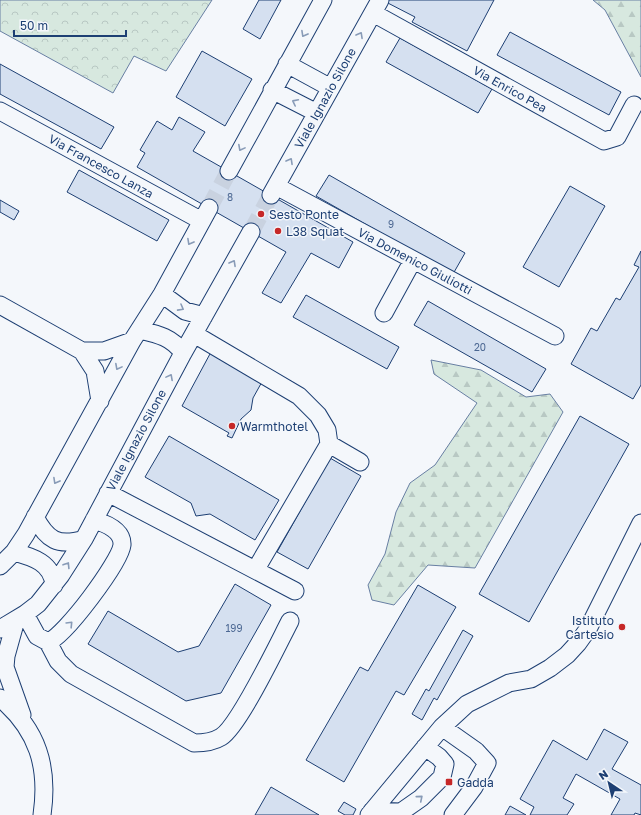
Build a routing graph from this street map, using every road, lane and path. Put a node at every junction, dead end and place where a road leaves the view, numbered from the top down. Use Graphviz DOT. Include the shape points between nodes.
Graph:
graph roads {
  1 [pos="323,0"];
  2 [pos="376,6"];
  3 [pos="286,64"];
  4 [pos="331,88"];
  5 [pos="272,90"];
  6 [pos="634,104"];
  7 [pos="0,111"];
  8 [pos="317,113"];
  9 [pos="229,171"];
  10 [pos="274,191"];
  11 [pos="251,232"];
  12 [pos="413,260"];
  13 [pos="162,294"];
  14 [pos="0,304"];
  15 [pos="384,313"];
  16 [pos="204,316"];
  17 [pos="194,334"];
  18 [pos="136,336"];
  19 [pos="555,336"];
  20 [pos="82,351"];
  21 [pos="183,353"];
  22 [pos="100,401"];
  23 [pos="329,444"];
  24 [pos="360,462"];
  25 [pos="108,493"];
  26 [pos="35,517"];
  27 [pos="94,520"];
  28 [pos="641,523"];
  29 [pos="84,538"];
  30 [pos="14,552"];
  31 [pos="0,566"];
  32 [pos="256,569"];
  33 [pos="54,585"];
  34 [pos="295,591"];
  35 [pos="21,617"];
  36 [pos="290,621"];
  37 [pos="0,629"];
  38 [pos="48,642"];
  39 [pos="0,698"];
  40 [pos="27,726"];
  41 [pos="442,728"];
  42 [pos="425,747"];
  43 [pos="370,813"];
  44 [pos="42,815"];
  45 [pos="453,815"];
  1 -- 3 [label="street, one-way"];
  4 -- 2 [label="street, Viale Ignazio Silone, one-way"];
  2 -- 6 [label="street, Via Enrico Pea" via="604,141 617,137"];
  3 -- 4 [label="street"];
  3 -- 5 [label="street"];
  4 -- 8 [label="street, Viale Ignazio Silone"];
  8 -- 5 [label="street, one-way"];
  5 -- 9 [label="street, one-way"];
  7 -- 13 [label="street, Via Francesco Lanza, one-way" via="205,214"];
  10 -- 8 [label="street, Viale Ignazio Silone, one-way"];
  10 -- 12 [label="street, Via Domenico Giuliotti"];
  16 -- 11 [label="street, Viale Ignazio Silone, one-way"];
  12 -- 15 [label="street"];
  12 -- 19 [label="street, Via Domenico Giuliotti"];
  13 -- 16 [label="street, one-way" via="184,310"];
  13 -- 18 [label="street"];
  14 -- 20 [label="street"];
  16 -- 17 [label="street, Viale Ignazio Silone"];
  17 -- 21 [label="street, Viale Ignazio Silone"];
  17 -- 23 [label="street" via="299,396 318,415 327,430"];
  18 -- 20 [label="street" via="104,351"];
  18 -- 21 [label="street" via="169,339"];
  18 -- 22 [label="street, one-way"];
  20 -- 22 [label="street" via="95,371"];
  25 -- 21 [label="street, Viale Ignazio Silone, one-way"];
  22 -- 26 [label="street, one-way"];
  23 -- 24 [label="street"];
  23 -- 32 [label="street"];
  25 -- 27 [label="street, Viale Ignazio Silone"];
  25 -- 32 [label="street"];
  26 -- 29 [label="street" via="44,532 54,541 68,543"];
  26 -- 30 [label="street"];
  27 -- 29 [label="street, Viale Ignazio Silone"];
  38 -- 27 [label="street, one-way" via="68,626 83,609 122,545 120,536 112,527"];
  28 -- 41 [label="street" via="588,629 574,647 550,668 531,679 509,683 467,704"];
  33 -- 29 [label="street, Viale Ignazio Silone, one-way"];
  30 -- 31 [label="street"];
  30 -- 33 [label="street" via="42,563 50,571"];
  32 -- 34 [label="street"];
  33 -- 35 [label="street, Viale Ignazio Silone"];
  35 -- 37 [label="street, Viale Ignazio Silone"];
  35 -- 38 [label="street" via="37,636"];
  35 -- 40 [label="street" via="6,656 5,667"];
  36 -- 38 [label="street" via="237,720 222,737 206,743 194,742 79,679 58,661"];
  39 -- 40 [label="street"];
  40 -- 44 [label="street" via="33,738 45,783"];
  41 -- 42 [label="street"];
  41 -- 45 [label="street" via="476,751 486,763 474,787"];
  42 -- 43 [label="street"];
  43 -- 42 [label="street, one-way" via="401,812 421,798 442,777 445,764"];
}
